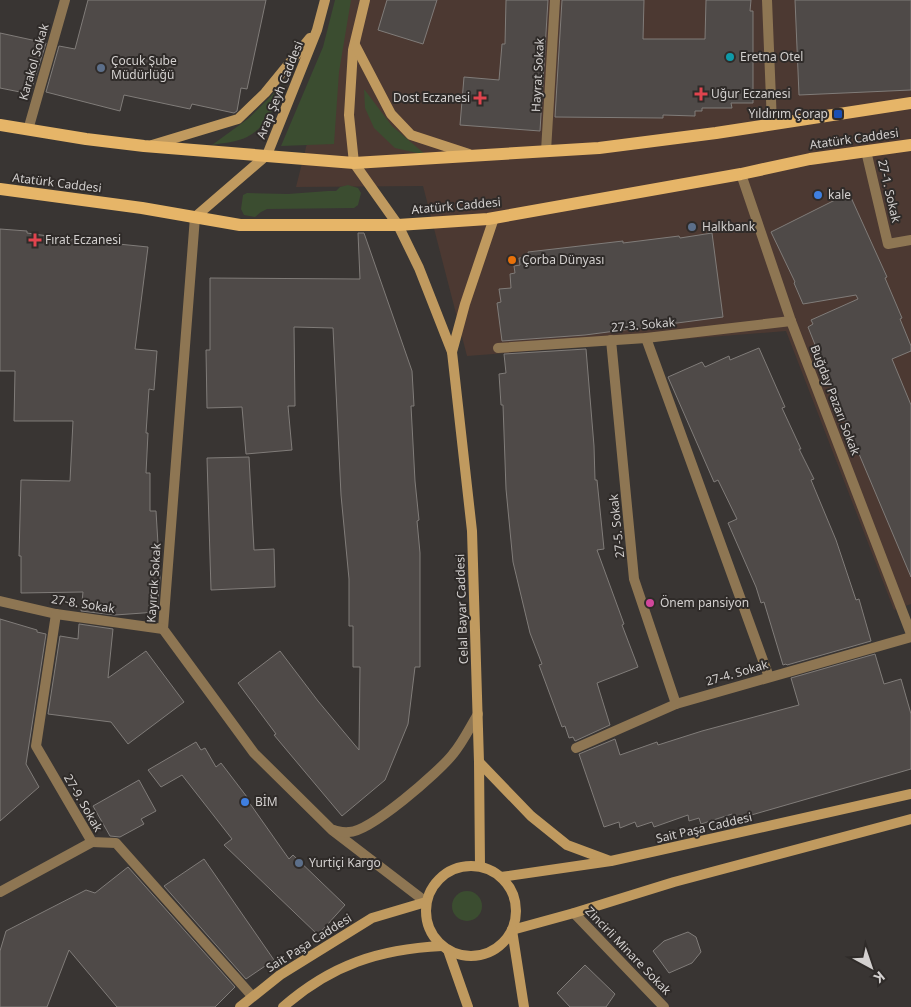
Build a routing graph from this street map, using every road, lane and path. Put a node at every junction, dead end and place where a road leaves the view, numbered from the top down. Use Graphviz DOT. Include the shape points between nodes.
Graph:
graph roads {
  1 [pos="65,0"];
  2 [pos="325,0"];
  3 [pos="365,0"];
  4 [pos="555,0"];
  5 [pos="767,0"];
  6 [pos="317,30"];
  7 [pos="355,44"];
  8 [pos="911,103"];
  9 [pos="772,124"];
  10 [pos="0,125"];
  11 [pos="28,130"];
  12 [pos="911,144"];
  13 [pos="149,146"];
  14 [pos="546,151"];
  15 [pos="866,151"];
  16 [pos="267,155"];
  17 [pos="474,156"];
  18 [pos="354,163"];
  19 [pos="741,174"];
  20 [pos="0,189"];
  21 [pos="195,217"];
  22 [pos="494,218"];
  23 [pos="398,225"];
  24 [pos="911,240"];
  25 [pos="791,321"];
  26 [pos="646,338"];
  27 [pos="611,340"];
  28 [pos="498,348"];
  29 [pos="452,352"];
  30 [pos="0,600"];
  31 [pos="911,600"];
  32 [pos="901,604"];
  33 [pos="56,614"];
  34 [pos="163,629"];
  35 [pos="911,634"];
  36 [pos="911,638"];
  37 [pos="770,677"];
  38 [pos="676,704"];
  39 [pos="478,714"];
  40 [pos="576,748"];
  41 [pos="480,762"];
  42 [pos="911,794"];
  43 [pos="911,819"];
  44 [pos="332,830"];
  45 [pos="92,842"];
  46 [pos="611,861"];
  47 [pos="480,866"];
  48 [pos="501,877"];
  49 [pos="0,892"];
  50 [pos="426,902"];
  51 [pos="574,913"];
  52 [pos="512,930"];
  53 [pos="445,948"];
  54 [pos="252,996"];
  55 [pos="240,1007"];
  56 [pos="283,1007"];
  57 [pos="468,1007"];
  58 [pos="524,1007"];
  59 [pos="664,1007"];
  1 -- 11 [label="street, Karakol Sokak"];
  2 -- 6 [label="street, Arap Şeyh Caddesi"];
  3 -- 7 [label="street"];
  4 -- 14 [label="street, Hayrat Sokak"];
  5 -- 9 [label="street"];
  6 -- 13 [label="street" via="238,119"];
  6 -- 16 [label="street, Arap Şeyh Caddesi"];
  7 -- 17 [label="street" via="390,114 411,135"];
  7 -- 18 [label="street" via="349,114"];
  8 -- 9 [label="main road"];
  9 -- 14 [label="main road" via="598,148"];
  10 -- 11 [label="main road"];
  11 -- 13 [label="main road"];
  12 -- 15 [label="main road, Atatürk Caddesi"];
  13 -- 16 [label="main road"];
  14 -- 17 [label="main road"];
  15 -- 19 [label="main road, Atatürk Caddesi"];
  15 -- 24 [label="street, 27-1. Sokak" via="888,244"];
  16 -- 18 [label="main road"];
  16 -- 21 [label="street, Arap Şeyh Caddesi"];
  17 -- 18 [label="main road"];
  18 -- 23 [label="street"];
  19 -- 22 [label="main road, Atatürk Caddesi"];
  19 -- 25 [label="street, Buğday Pazarı Sokak"];
  20 -- 21 [label="main road, Atatürk Caddesi"];
  21 -- 23 [label="main road, Atatürk Caddesi" via="240,225"];
  21 -- 34 [label="street, Kayırcık Sokak"];
  22 -- 23 [label="main road, Atatürk Caddesi"];
  22 -- 29 [label="street"];
  23 -- 29 [label="street"];
  25 -- 26 [label="street, 27-3. Sokak"];
  25 -- 32 [label="street, Buğday Pazarı Sokak"];
  26 -- 27 [label="street, 27-3. Sokak"];
  26 -- 37 [label="street"];
  27 -- 28 [label="street, 27-3. Sokak"];
  27 -- 38 [label="street, 27-5. Sokak" via="634,579"];
  29 -- 39 [label="street, Celal Bayar Caddesi" via="472,531"];
  30 -- 33 [label="street, 27-8. Sokak"];
  31 -- 32 [label="street"];
  32 -- 35 [label="street, Buğday Pazarı Sokak"];
  33 -- 34 [label="street, 27-8. Sokak"];
  33 -- 45 [label="street, 27-9. Sokak" via="36,746"];
  34 -- 44 [label="street, Kayırcık Sokak" via="254,753"];
  36 -- 37 [label="street, 27-4. Sokak"];
  37 -- 38 [label="street, 27-4. Sokak"];
  38 -- 40 [label="street, 27-4. Sokak"];
  39 -- 41 [label="street, Celal Bayar Caddesi"];
  39 -- 44 [label="street" via="454,753 401,802 373,822 350,832"];
  41 -- 46 [label="street" via="531,816 567,845"];
  41 -- 47 [label="street, Celal Bayar Caddesi"];
  42 -- 46 [label="street, Sait Paşa Caddesi"];
  43 -- 51 [label="street" via="674,882"];
  44 -- 50 [label="street, Kayırcık Sokak"];
  45 -- 49 [label="street"];
  45 -- 54 [label="street, 27-9. Sokak" via="116,844"];
  46 -- 48 [label="street, Sait Paşa Caddesi"];
  47 -- 48 [label="street"];
  47 -- 50 [label="street" via="462,867 446,873 436,881"];
  48 -- 52 [label="street" via="513,894 516,907"];
  50 -- 53 [label="street" via="429,928"];
  50 -- 54 [label="street, Sait Paşa Caddesi" via="372,918"];
  51 -- 52 [label="street"];
  51 -- 59 [label="street, Zincirli Minare Sokak"];
  52 -- 53 [label="street" via="500,945 487,953 471,956"];
  52 -- 58 [label="street"];
  53 -- 56 [label="street" via="414,947 357,961 312,984"];
  53 -- 57 [label="street"];
  54 -- 55 [label="street, Sait Paşa Caddesi"];
}
